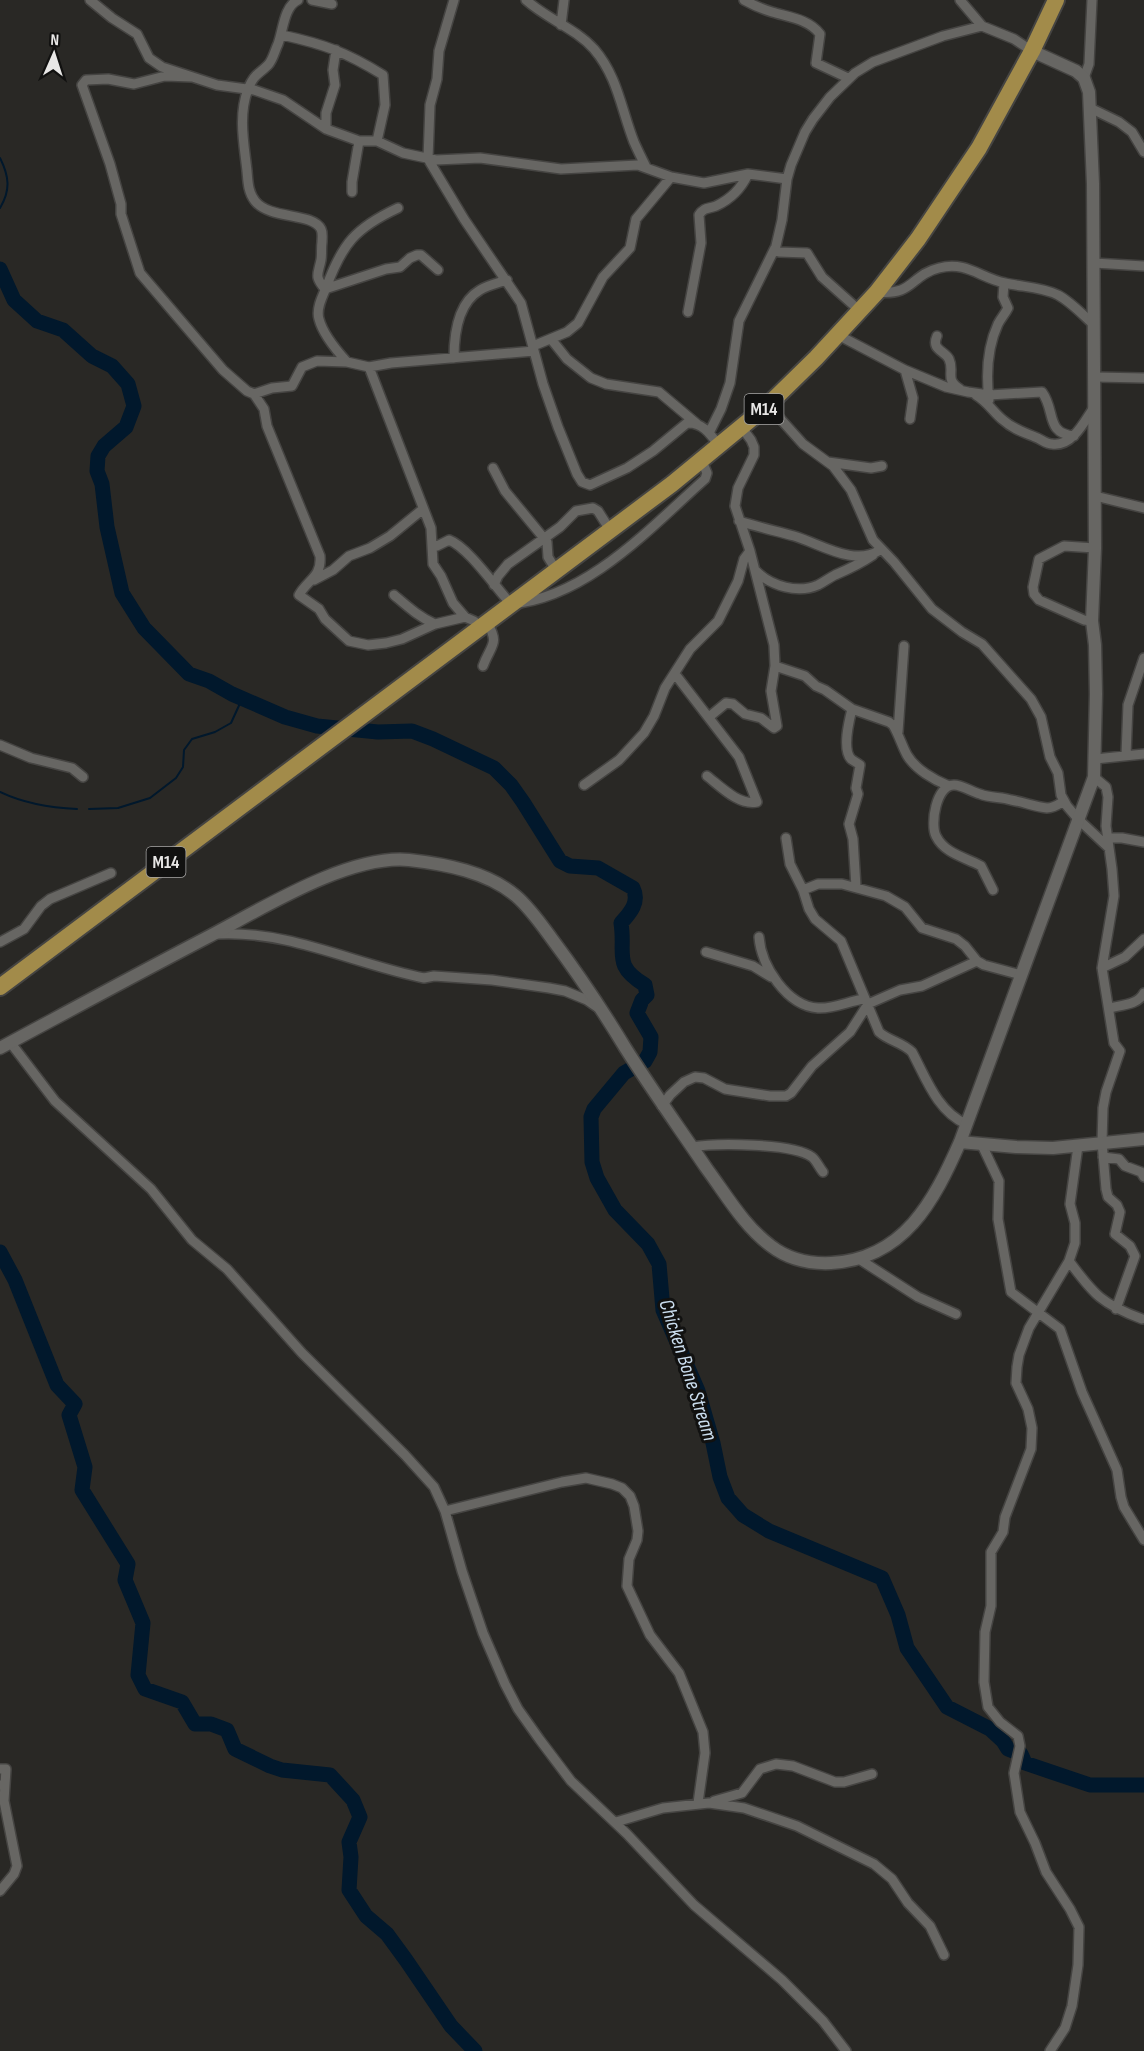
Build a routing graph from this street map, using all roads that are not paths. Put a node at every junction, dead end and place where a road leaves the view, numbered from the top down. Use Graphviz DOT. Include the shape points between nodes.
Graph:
graph roads {
  1 [pos="90,0"];
  2 [pos="298,0"];
  3 [pos="312,0"];
  4 [pos="454,0"];
  5 [pos="526,0"];
  6 [pos="564,0"];
  7 [pos="744,0"];
  8 [pos="960,0"];
  9 [pos="1056,0"];
  10 [pos="1092,0"];
  11 [pos="332,4"];
  12 [pos="561,25"];
  13 [pos="982,26"];
  14 [pos="282,35"];
  15 [pos="336,50"];
  16 [pos="1032,51"];
  17 [pos="192,77"];
  18 [pos="848,78"];
  19 [pos="1084,78"];
  20 [pos="248,89"];
  21 [pos="1090,108"];
  22 [pos="326,129"];
  23 [pos="359,141"];
  24 [pos="377,141"];
  25 [pos="1144,152"];
  26 [pos="428,159"];
  27 [pos="646,167"];
  28 [pos="748,174"];
  29 [pos="671,177"];
  30 [pos="787,179"];
  31 [pos="352,192"];
  32 [pos="398,208"];
  33 [pos="775,248"];
  34 [pos="1094,263"];
  35 [pos="1144,266"];
  36 [pos="438,270"];
  37 [pos="507,280"];
  38 [pos="1004,283"];
  39 [pos="325,289"];
  40 [pos="877,292"];
  41 [pos="860,311"];
  42 [pos="688,312"];
  43 [pos="1094,325"];
  44 [pos="838,335"];
  45 [pos="937,336"];
  46 [pos="551,339"];
  47 [pos="533,348"];
  48 [pos="454,358"];
  49 [pos="347,362"];
  50 [pos="369,367"];
  51 [pos="905,370"];
  52 [pos="1095,377"];
  53 [pos="1144,378"];
  54 [pos="968,392"];
  55 [pos="254,394"];
  56 [pos="989,395"];
  57 [pos="768,405"];
  58 [pos="990,406"];
  59 [pos="1095,406"];
  60 [pos="910,419"];
  61 [pos="697,424"];
  62 [pos="742,428"];
  63 [pos="1074,436"];
  64 [pos="714,440"];
  65 [pos="702,460"];
  66 [pos="828,462"];
  67 [pos="882,466"];
  68 [pos="493,468"];
  69 [pos="1095,496"];
  70 [pos="1144,508"];
  71 [pos="423,509"];
  72 [pos="739,521"];
  73 [pos="610,530"];
  74 [pos="543,538"];
  75 [pos="433,544"];
  76 [pos="1095,548"];
  77 [pos="750,551"];
  78 [pos="877,552"];
  79 [pos="754,569"];
  80 [pos="556,570"];
  81 [pos="314,580"];
  82 [pos="494,585"];
  83 [pos="394,594"];
  84 [pos="511,604"];
  85 [pos="465,617"];
  86 [pos="1092,621"];
  87 [pos="435,624"];
  88 [pos="483,625"];
  89 [pos="904,646"];
  90 [pos="1144,658"];
  91 [pos="483,666"];
  92 [pos="775,666"];
  93 [pos="675,674"];
  94 [pos="852,709"];
  95 [pos="709,717"];
  96 [pos="897,734"];
  97 [pos="0,745"];
  98 [pos="1144,754"];
  99 [pos="1126,755"];
  100 [pos="1095,759"];
  101 [pos="707,776"];
  102 [pos="83,777"];
  103 [pos="1094,777"];
  104 [pos="584,785"];
  105 [pos="948,786"];
  106 [pos="1064,801"];
  107 [pos="1079,820"];
  108 [pos="786,838"];
  109 [pos="1144,842"];
  110 [pos="1108,843"];
  111 [pos="111,873"];
  112 [pos="856,887"];
  113 [pos="803,890"];
  114 [pos="993,890"];
  115 [pos="214,934"];
  116 [pos="759,937"];
  117 [pos="1144,939"];
  118 [pos="0,942"];
  119 [pos="706,952"];
  120 [pos="977,961"];
  121 [pos="1102,968"];
  122 [pos="1021,975"];
  123 [pos="778,982"];
  124 [pos="0,987"];
  125 [pos="1144,993"];
  126 [pos="866,1002"];
  127 [pos="1109,1008"];
  128 [pos="604,1012"];
  129 [pos="5,1045"];
  130 [pos="662,1106"];
  131 [pos="966,1124"];
  132 [pos="1144,1139"];
  133 [pos="960,1142"];
  134 [pos="1102,1142"];
  135 [pos="982,1145"];
  136 [pos="1078,1146"];
  137 [pos="692,1147"];
  138 [pos="1103,1156"];
  139 [pos="823,1172"];
  140 [pos="1144,1177"];
  141 [pos="859,1259"];
  142 [pos="1069,1261"];
  143 [pos="1116,1309"];
  144 [pos="1037,1313"];
  145 [pos="956,1314"];
  146 [pos="1142,1319"];
  147 [pos="445,1511"];
  148 [pos="1144,1540"];
  149 [pos="0,1769"];
  150 [pos="872,1774"];
  151 [pos="2,1785"];
  152 [pos="698,1803"];
  153 [pos="708,1803"];
  154 [pos="616,1822"];
  155 [pos="0,1891"];
  156 [pos="944,1955"];
  157 [pos="846,2051"];
  158 [pos="1050,2051"];
  1 -- 17 [label="street" via="137,33 154,63"];
  2 -- 14 [label="street" via="287,15"];
  3 -- 11 [label="street"];
  4 -- 26 [label="street" via="439,51 430,105"];
  5 -- 12 [label="street"];
  6 -- 12 [label="street"];
  7 -- 18 [label="street" via="816,29 820,34 816,63"];
  8 -- 13 [label="street"];
  9 -- 16 [label="highway, M14"];
  10 -- 19 [label="street" via="1089,64"];
  12 -- 27 [label="street" via="593,48 608,68"];
  13 -- 16 [label="street"];
  13 -- 18 [label="street" via="880,59"];
  14 -- 15 [label="street"];
  14 -- 20 [label="street" via="270,64 256,74"];
  15 -- 22 [label="street" via="335,85 326,113"];
  15 -- 24 [label="street" via="383,75 385,105"];
  16 -- 19 [label="street"];
  16 -- 40 [label="highway, M14" via="979,148 924,231"];
  17 -- 20 [label="street"];
  17 -- 55 [label="street" via="165,76 134,84 97,79 86,80 82,85 110,164 140,273 223,370"];
  18 -- 30 [label="street" via="813,118"];
  19 -- 21 [label="street"];
  20 -- 22 [label="street" via="283,100"];
  20 -- 39 [label="street" via="242,134 251,195 264,209 320,227 321,259 316,273"];
  21 -- 25 [label="street" via="1132,132"];
  21 -- 34 [label="street"];
  22 -- 23 [label="street"];
  23 -- 24 [label="street"];
  23 -- 31 [label="street"];
  24 -- 26 [label="street"];
  26 -- 27 [label="street" via="480,158 561,169"];
  26 -- 37 [label="street"];
  27 -- 29 [label="street"];
  28 -- 29 [label="street" via="704,183"];
  28 -- 30 [label="street"];
  28 -- 42 [label="street" via="737,193 706,207 699,215 701,243"];
  29 -- 46 [label="street" via="636,219 630,248 603,277 578,323"];
  30 -- 33 [label="street"];
  32 -- 39 [label="street" via="351,238"];
  33 -- 41 [label="street" via="779,252 807,253 822,277"];
  33 -- 64 [label="street" via="739,321 730,383"];
  34 -- 35 [label="street"];
  34 -- 43 [label="street"];
  36 -- 39 [label="street" via="417,255 400,267"];
  37 -- 47 [label="street" via="525,312"];
  37 -- 48 [label="street" via="484,288 468,301 456,329"];
  38 -- 40 [label="street" via="955,266 938,268 903,291"];
  38 -- 43 [label="street" via="1057,295"];
  38 -- 56 [label="street" via="1008,308 991,348"];
  39 -- 49 [label="street" via="318,317 321,327"];
  40 -- 41 [label="highway, M14"];
  41 -- 44 [label="highway, M14"];
  43 -- 52 [label="street"];
  44 -- 51 [label="street"];
  44 -- 57 [label="highway, M14"];
  45 -- 54 [label="street" via="937,348 950,361 950,379"];
  46 -- 47 [label="street"];
  46 -- 61 [label="street" via="591,378 606,384 653,389"];
  47 -- 48 [label="street"];
  47 -- 61 [label="street" via="558,427 577,474 586,484 627,468 683,425"];
  48 -- 50 [label="street"];
  49 -- 50 [label="street"];
  49 -- 55 [label="street" via="308,364 298,372 291,386"];
  50 -- 71 [label="street"];
  51 -- 54 [label="street" via="933,383"];
  51 -- 60 [label="street" via="913,398"];
  52 -- 53 [label="street"];
  52 -- 59 [label="street"];
  54 -- 56 [label="street"];
  54 -- 58 [label="street"];
  55 -- 81 [label="street" via="264,409 267,426 320,556"];
  56 -- 58 [label="street"];
  56 -- 63 [label="street" via="1042,392 1055,429"];
  57 -- 62 [label="highway, M14"];
  57 -- 66 [label="street" via="803,444"];
  58 -- 63 [label="street" via="1012,429 1045,442 1058,444"];
  59 -- 63 [label="street"];
  59 -- 69 [label="street"];
  61 -- 64 [label="street"];
  62 -- 64 [label="highway, M14"];
  62 -- 72 [label="street" via="751,440 754,455 738,488 735,506"];
  64 -- 65 [label="highway, M14"];
  65 -- 73 [label="highway, M14"];
  65 -- 84 [label="street" via="705,479 601,570 530,603"];
  66 -- 67 [label="street"];
  66 -- 78 [label="street" via="851,490"];
  68 -- 74 [label="street" via="505,491"];
  69 -- 70 [label="street"];
  69 -- 76 [label="street"];
  71 -- 75 [label="street"];
  71 -- 81 [label="street" via="390,537 349,556"];
  72 -- 77 [label="street"];
  72 -- 78 [label="street" via="834,551"];
  73 -- 74 [label="street" via="598,511 587,508 576,511"];
  73 -- 80 [label="highway, M14"];
  74 -- 80 [label="street"];
  74 -- 82 [label="street" via="502,569"];
  75 -- 82 [label="street" via="440,546 451,540 457,544"];
  75 -- 85 [label="street" via="433,564 453,603"];
  76 -- 86 [label="street"];
  76 -- 86 [label="street" via="1064,546 1042,557 1037,563 1033,587 1039,600"];
  77 -- 79 [label="street"];
  77 -- 93 [label="street" via="718,621 690,649"];
  78 -- 79 [label="street" via="806,588 777,585"];
  78 -- 106 [label="street" via="894,562 932,609 982,644 1032,699 1041,717"];
  79 -- 92 [label="street" via="771,624"];
  80 -- 84 [label="highway, M14"];
  81 -- 87 [label="street" via="299,595 319,609 349,641 386,643"];
  82 -- 84 [label="street"];
  83 -- 87 [label="street"];
  84 -- 88 [label="highway, M14"];
  85 -- 87 [label="street"];
  85 -- 88 [label="street"];
  86 -- 100 [label="street"];
  88 -- 91 [label="street" via="493,633 495,641"];
  88 -- 124 [label="highway, M14"];
  89 -- 96 [label="street"];
  90 -- 99 [label="street" via="1128,705"];
  92 -- 94 [label="street" via="805,676"];
  92 -- 95 [label="street" via="771,691 776,728 733,704 726,703"];
  93 -- 95 [label="street"];
  93 -- 104 [label="street" via="634,746"];
  94 -- 96 [label="street" via="889,722"];
  94 -- 112 [label="street" via="848,752 860,765 858,794 849,824"];
  95 -- 101 [label="street" via="739,757 757,802 736,797"];
  96 -- 105 [label="street" via="913,763"];
  97 -- 102 [label="street" via="72,768"];
  98 -- 99 [label="street"];
  99 -- 100 [label="street"];
  100 -- 103 [label="street"];
  103 -- 107 [label="street"];
  103 -- 110 [label="street" via="1106,787"];
  105 -- 106 [label="street" via="955,784 989,797 1045,807"];
  105 -- 114 [label="street" via="936,804 934,831 942,845 981,866"];
  106 -- 107 [label="street"];
  107 -- 110 [label="street"];
  107 -- 122 [label="street"];
  108 -- 113 [label="street" via="790,864"];
  109 -- 110 [label="street" via="1122,838"];
  110 -- 121 [label="street" via="1114,896"];
  111 -- 118 [label="street" via="51,899 24,928"];
  112 -- 113 [label="street" via="818,884"];
  112 -- 120 [label="street" via="895,900 922,928 956,939"];
  113 -- 126 [label="street" via="813,916 841,941"];
  115 -- 128 [label="street" via="264,935 424,978 492,980 565,991"];
  115 -- 128 [label="street" via="313,883 361,865 398,860 437,865 479,875 515,896 542,926"];
  115 -- 129 [label="street"];
  116 -- 123 [label="street" via="763,959"];
  117 -- 121 [label="street" via="1125,957"];
  119 -- 123 [label="street" via="753,966"];
  120 -- 122 [label="street"];
  120 -- 126 [label="street" via="921,986"];
  121 -- 127 [label="street"];
  122 -- 131 [label="street"];
  123 -- 126 [label="street" via="808,1006"];
  125 -- 127 [label="street" via="1135,1002"];
  126 -- 130 [label="street" via="850,1032 786,1096 731,1090 695,1077 684,1082"];
  126 -- 131 [label="street" via="879,1032 912,1052 940,1102"];
  127 -- 134 [label="street" via="1114,1045 1119,1051 1104,1096"];
  128 -- 130 [label="street"];
  129 -- 147 [label="street" via="55,1101 151,1189 192,1239 227,1269 302,1353 419,1470 441,1498"];
  130 -- 137 [label="street"];
  131 -- 133 [label="street"];
  132 -- 134 [label="street"];
  133 -- 135 [label="street"];
  133 -- 141 [label="street" via="944,1178 912,1225 890,1244"];
  134 -- 136 [label="street"];
  134 -- 138 [label="street"];
  135 -- 136 [label="street"];
  135 -- 144 [label="street" via="999,1181 998,1219 1011,1292"];
  136 -- 142 [label="street" via="1070,1204 1076,1232"];
  137 -- 139 [label="street" via="768,1146 804,1153"];
  137 -- 141 [label="street" via="745,1222 775,1249 813,1262"];
  138 -- 140 [label="street" via="1119,1159"];
  138 -- 143 [label="street" via="1108,1197 1120,1212 1115,1234 1130,1246 1135,1256"];
  141 -- 145 [label="street" via="918,1297"];
  142 -- 143 [label="street" via="1092,1292"];
  142 -- 144 [label="street"];
  143 -- 146 [label="street"];
  144 -- 148 [label="street" via="1060,1329 1082,1392 1118,1470 1124,1507"];
  144 -- 158 [label="street" via="1019,1355 1016,1383 1028,1409 1031,1449 1003,1532 991,1552 984,1682 988,1707 1018,1736 1020,1748 1014,1767 1020,1812 1046,1872 1079,1927 1072,2006 1065,2028"];
  147 -- 152 [label="street" via="586,1478 622,1488 630,1496 638,1531 629,1559 627,1586 650,1635 679,1673 705,1738"];
  147 -- 154 [label="street" via="475,1613 505,1684 524,1717 572,1780"];
  149 -- 151 [label="street" via="6,1769"];
  150 -- 153 [label="street" via="835,1782 793,1766 776,1764 760,1769 742,1794"];
  151 -- 155 [label="street" via="17,1866"];
  152 -- 153 [label="street"];
  152 -- 154 [label="street" via="663,1808"];
  153 -- 156 [label="street" via="744,1808 788,1823 873,1864 892,1879 930,1926"];
  154 -- 157 [label="street" via="693,1905 824,2021"];
}
